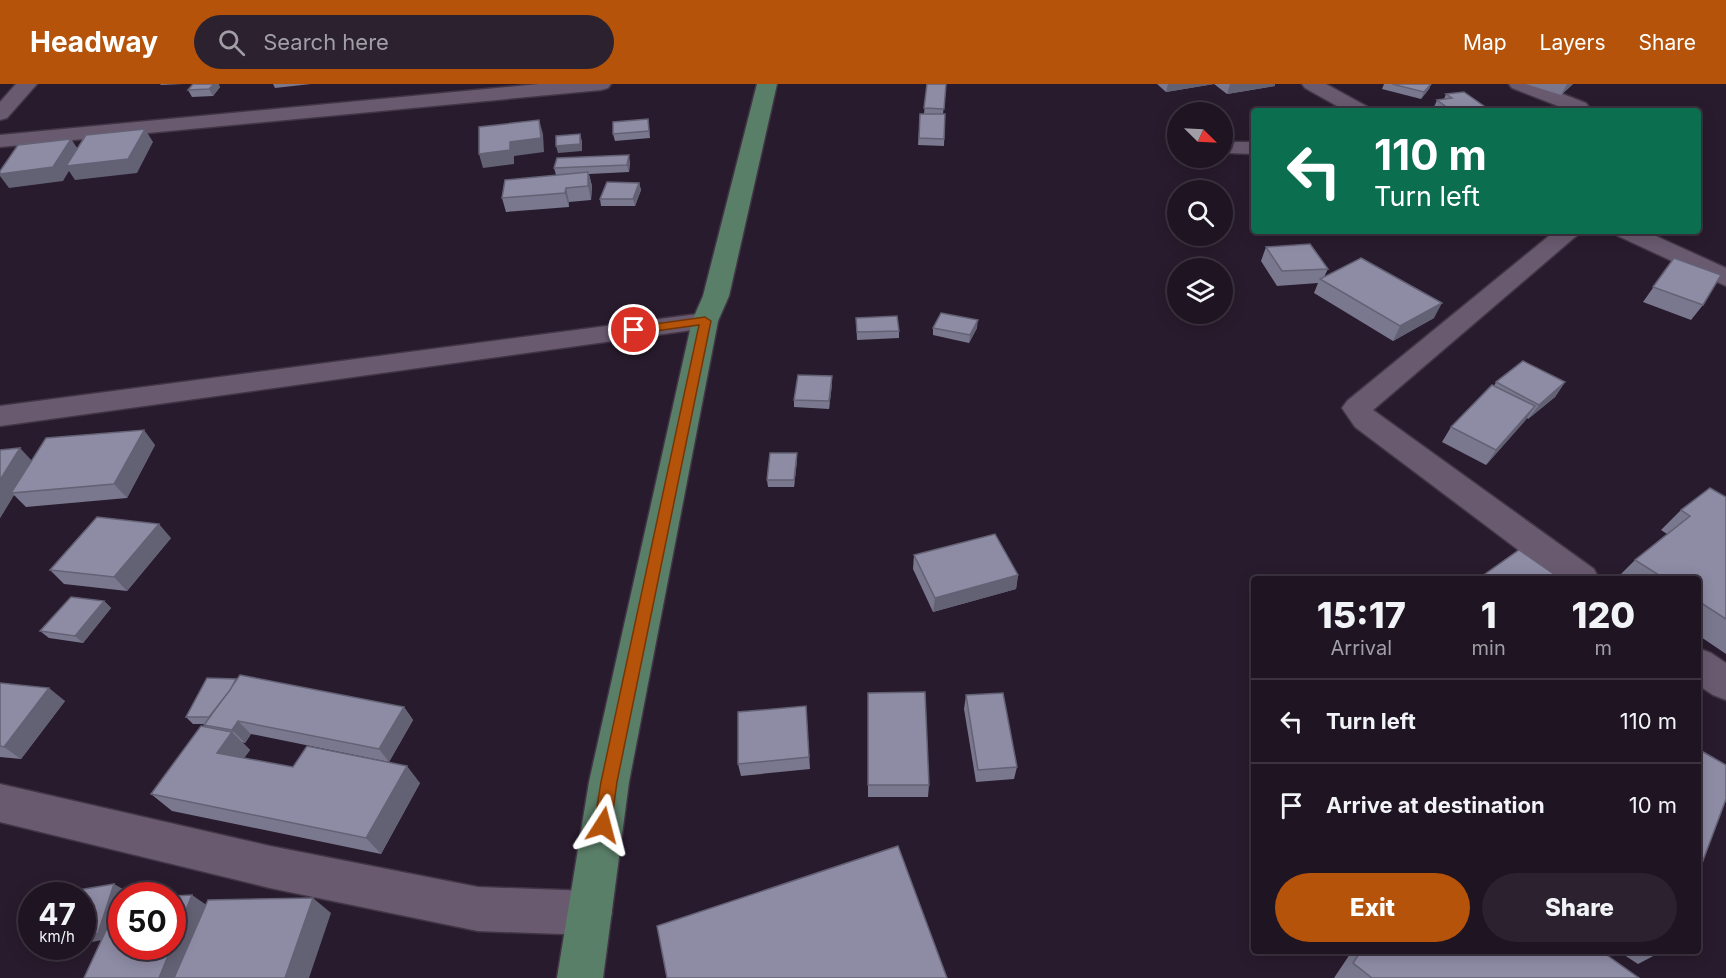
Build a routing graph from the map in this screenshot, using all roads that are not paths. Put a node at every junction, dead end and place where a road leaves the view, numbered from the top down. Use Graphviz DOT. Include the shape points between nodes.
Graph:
graph roads {
  1 [pos="27,84"];
  2 [pos="602,84"];
  3 [pos="767,84"];
  4 [pos="1312,84"];
  5 [pos="1519,84"];
  6 [pos="1579,107"];
  7 [pos="1356,108"];
  8 [pos="0,114"];
  9 [pos="0,141"];
  10 [pos="1566,234"];
  11 [pos="1632,234"];
  12 [pos="1726,278"];
  13 [pos="705,321"];
  14 [pos="0,416"];
  15 [pos="1578,576"];
  16 [pos="1701,666"];
  17 [pos="1726,684"];
  18 [pos="0,803"];
  19 [pos="590,913"];
  20 [pos="580,978"];
  1 -- 8 [label="street"];
  2 -- 9 [label="street"];
  3 -- 13 [label="main road" via="716,296"];
  4 -- 7 [label="street"];
  5 -- 6 [label="street"];
  10 -- 15 [label="street" via="1357,408 1365,420"];
  11 -- 12 [label="street"];
  13 -- 14 [label="street"];
  13 -- 19 [label="main road" via="609,782"];
  16 -- 17 [label="street"];
  18 -- 19 [label="street" via="270,867 478,909"];
  19 -- 20 [label="main road"];
}
